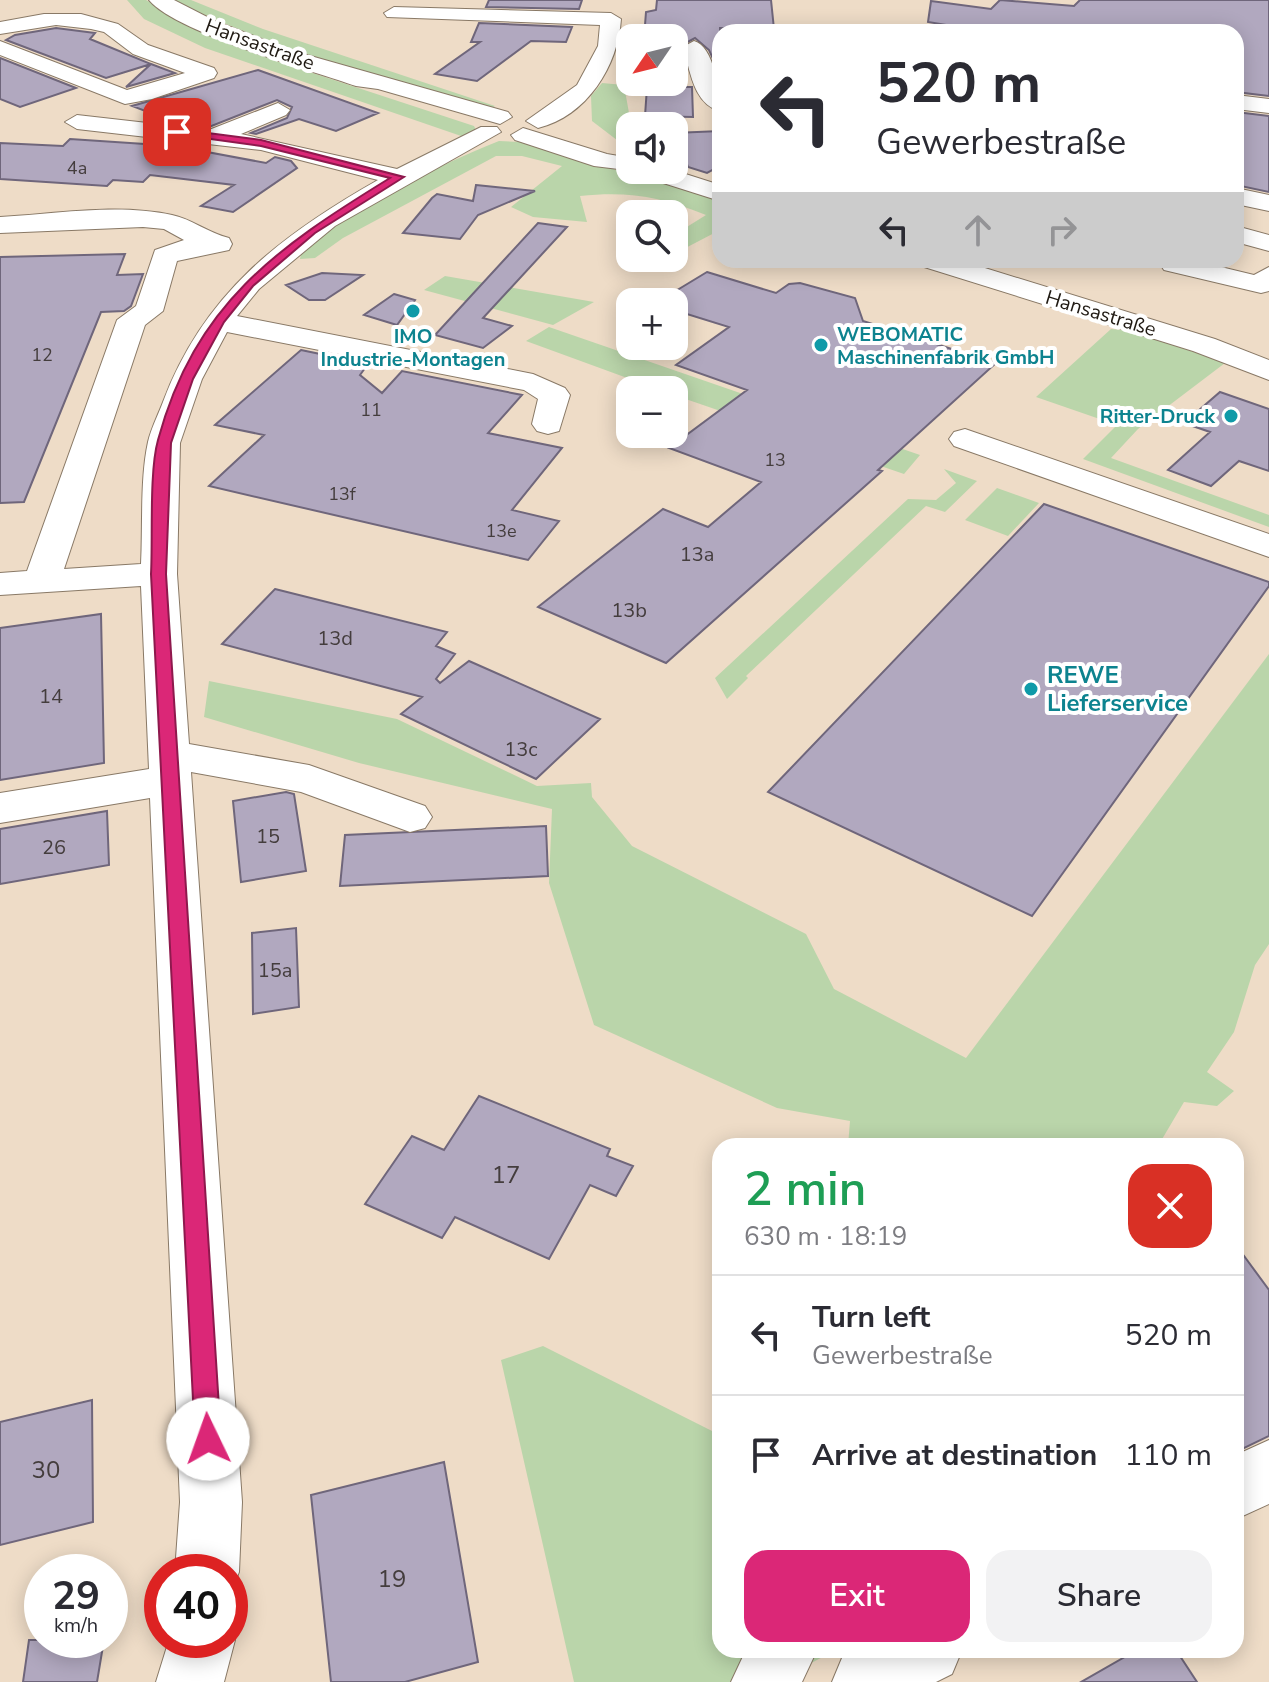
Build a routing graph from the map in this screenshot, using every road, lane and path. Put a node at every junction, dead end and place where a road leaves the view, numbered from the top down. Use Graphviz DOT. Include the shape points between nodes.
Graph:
graph roads {
  1 [pos="18,0"];
  2 [pos="159,0"];
  3 [pos="612,10"];
  4 [pos="394,13"];
  5 [pos="0,35"];
  6 [pos="688,47"];
  7 [pos="712,47"];
  8 [pos="616,50"];
  9 [pos="688,52"];
  10 [pos="1268,81"];
  11 [pos="712,82"];
  12 [pos="1253,104"];
  13 [pos="278,110"];
  14 [pos="77,122"];
  15 [pos="512,126"];
  16 [pos="215,136"];
  17 [pos="616,156"];
  18 [pos="412,171"];
  19 [pos="688,183"];
  20 [pos="712,190"];
  21 [pos="1244,198"];
  22 [pos="1269,203"];
  23 [pos="0,225"];
  24 [pos="1244,236"];
  25 [pos="252,243"];
  26 [pos="1269,243"];
  27 [pos="962,268"];
  28 [pos="1191,268"];
  29 [pos="1269,275"];
  30 [pos="218,321"];
  31 [pos="1269,371"];
  32 [pos="140,405"];
  33 [pos="548,424"];
  34 [pos="965,439"];
  35 [pos="1269,546"];
  36 [pos="159,574"];
  37 [pos="41,582"];
  38 [pos="0,584"];
  39 [pos="170,767"];
  40 [pos="0,808"];
  41 [pos="410,817"];
  42 [pos="1269,1471"];
  43 [pos="1244,1484"];
  44 [pos="208,1554"];
  45 [pos="197,1658"];
  46 [pos="778,1658"];
  47 [pos="912,1658"];
  48 [pos="190,1682"];
  49 [pos="765,1682"];
  50 [pos="866,1682"];
  1 -- 5 [label="street"];
  2 -- 15 [label="street, Hansastraße" via="215,29 371,87"];
  3 -- 4 [label="street"];
  5 -- 5 [label="street" via="125,97 206,73 78,17 55,17"];
  6 -- 7 [label="street"];
  8 -- 15 [label="street" via="588,88"];
  9 -- 11 [label="street"];
  10 -- 12 [label="street"];
  13 -- 16 [label="street"];
  14 -- 16 [label="street"];
  15 -- 17 [label="street, Hansastraße"];
  15 -- 18 [label="street"];
  16 -- 18 [label="street"];
  18 -- 25 [label="street"];
  19 -- 20 [label="street"];
  21 -- 22 [label="street"];
  23 -- 25 [label="street" via="163,221"];
  24 -- 26 [label="street"];
  25 -- 30 [label="street" via="249,283"];
  25 -- 32 [label="street" via="184,248 165,256 149,311 132,320"];
  27 -- 31 [label="street, Hansastraße" via="1220,350"];
  28 -- 29 [label="street" via="1261,285"];
  30 -- 32 [label="street" via="187,379"];
  30 -- 33 [label="street" via="533,383 554,395"];
  32 -- 36 [label="street" via="164,443"];
  32 -- 37 [label="street"];
  34 -- 35 [label="street"];
  36 -- 37 [label="street"];
  36 -- 39 [label="street"];
  37 -- 38 [label="street"];
  39 -- 40 [label="street"];
  39 -- 41 [label="street" via="309,779"];
  39 -- 44 [label="street" via="211,1502"];
  42 -- 43 [label="street"];
  45 -- 48 [label="street"];
  46 -- 49 [label="street"];
  47 -- 50 [label="street"];
}
